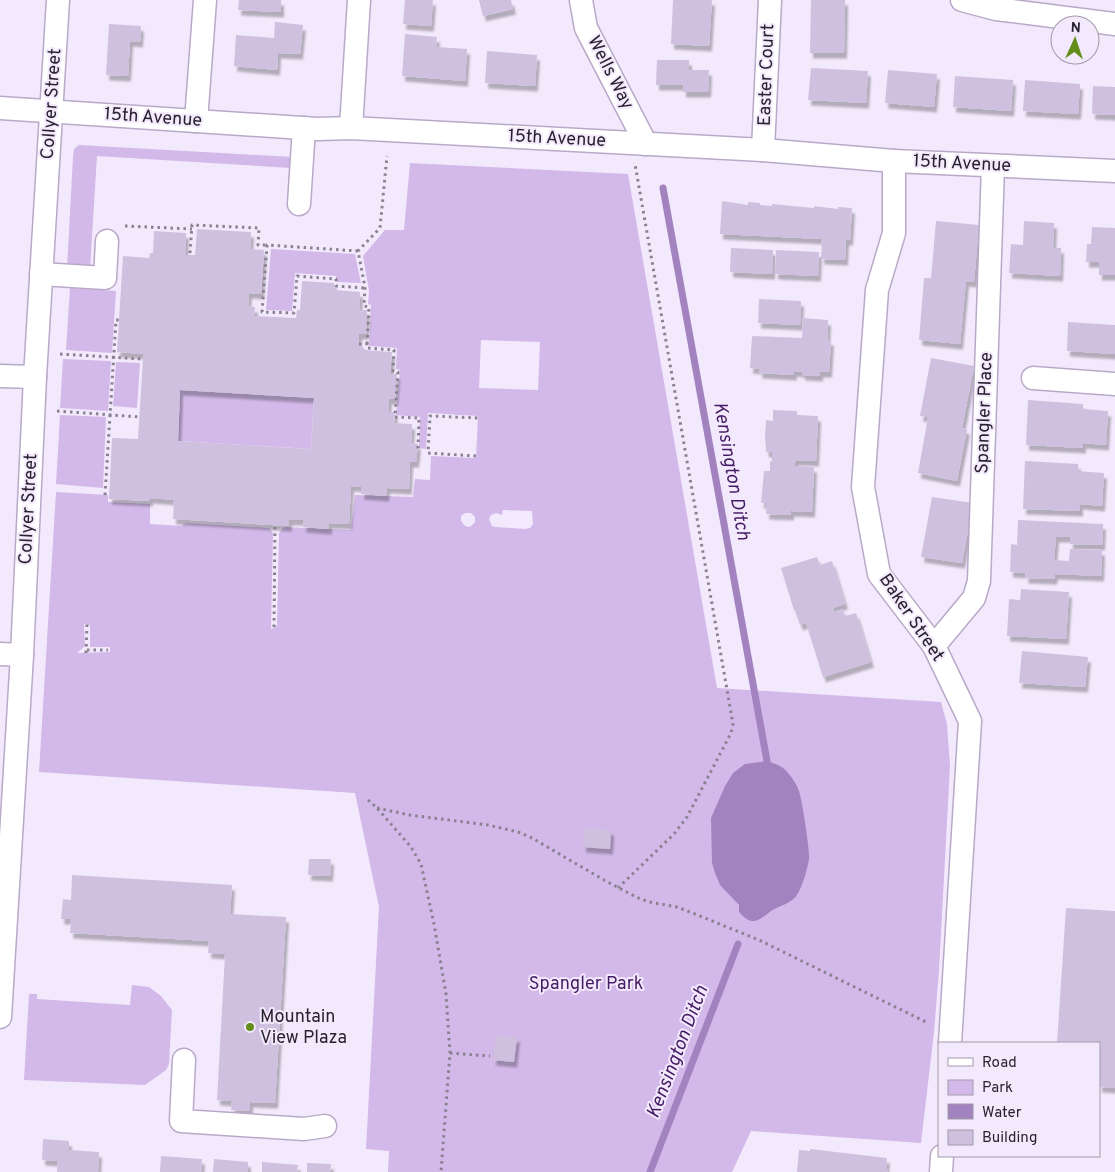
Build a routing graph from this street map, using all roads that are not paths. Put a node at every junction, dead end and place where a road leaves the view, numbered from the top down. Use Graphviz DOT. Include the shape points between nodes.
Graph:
graph roads {
  1 [pos="58,0"];
  2 [pos="204,0"];
  3 [pos="359,0"];
  4 [pos="581,0"];
  5 [pos="770,0"];
  6 [pos="962,0"];
  7 [pos="1115,24"];
  8 [pos="0,108"];
  9 [pos="51,111"];
  10 [pos="196,121"];
  11 [pos="304,128"];
  12 [pos="351,128"];
  13 [pos="639,144"];
  14 [pos="764,150"];
  15 [pos="894,161"];
  16 [pos="993,166"];
  17 [pos="1115,171"];
  18 [pos="299,204"];
  19 [pos="107,241"];
  20 [pos="42,274"];
  21 [pos="0,376"];
  22 [pos="35,377"];
  23 [pos="1033,378"];
  24 [pos="1115,384"];
  25 [pos="934,646"];
  26 [pos="11,654"];
  27 [pos="1,984"];
  28 [pos="0,1018"];
  29 [pos="950,1042"];
  30 [pos="184,1060"];
  31 [pos="325,1126"];
  32 [pos="942,1157"];
  33 [pos="941,1172"];
  1 -- 9 [label="street, Collyer Street"];
  2 -- 10 [label="street"];
  3 -- 12 [label="street"];
  4 -- 13 [label="street, Wells Way" via="586,28"];
  5 -- 14 [label="street, Easter Court"];
  6 -- 7 [label="street" via="996,9"];
  8 -- 9 [label="street, 15th Avenue"];
  9 -- 10 [label="street, 15th Avenue"];
  9 -- 20 [label="street, Collyer Street"];
  10 -- 11 [label="street, 15th Avenue"];
  11 -- 12 [label="street, 15th Avenue"];
  11 -- 18 [label="street"];
  12 -- 13 [label="street, 15th Avenue"];
  13 -- 14 [label="street, 15th Avenue"];
  14 -- 15 [label="street, 15th Avenue"];
  15 -- 16 [label="street, 15th Avenue"];
  15 -- 25 [label="street, Baker Street" via="894,233 877,290 863,487 879,574"];
  16 -- 17 [label="street, 15th Avenue"];
  16 -- 25 [label="street, Spangler Place" via="979,581 974,598"];
  19 -- 20 [label="street" via="105,278"];
  20 -- 22 [label="street, Collyer Street"];
  21 -- 22 [label="street"];
  22 -- 26 [label="street, Collyer Street"];
  23 -- 24 [label="street"];
  25 -- 29 [label="street, Baker Street" via="970,721"];
  26 -- 27 [label="street, Collyer Street"];
  27 -- 28 [label="street, Collyer Street"];
  30 -- 31 [label="street" via="181,1121 304,1129"];
  32 -- 33 [label="street"];
}
